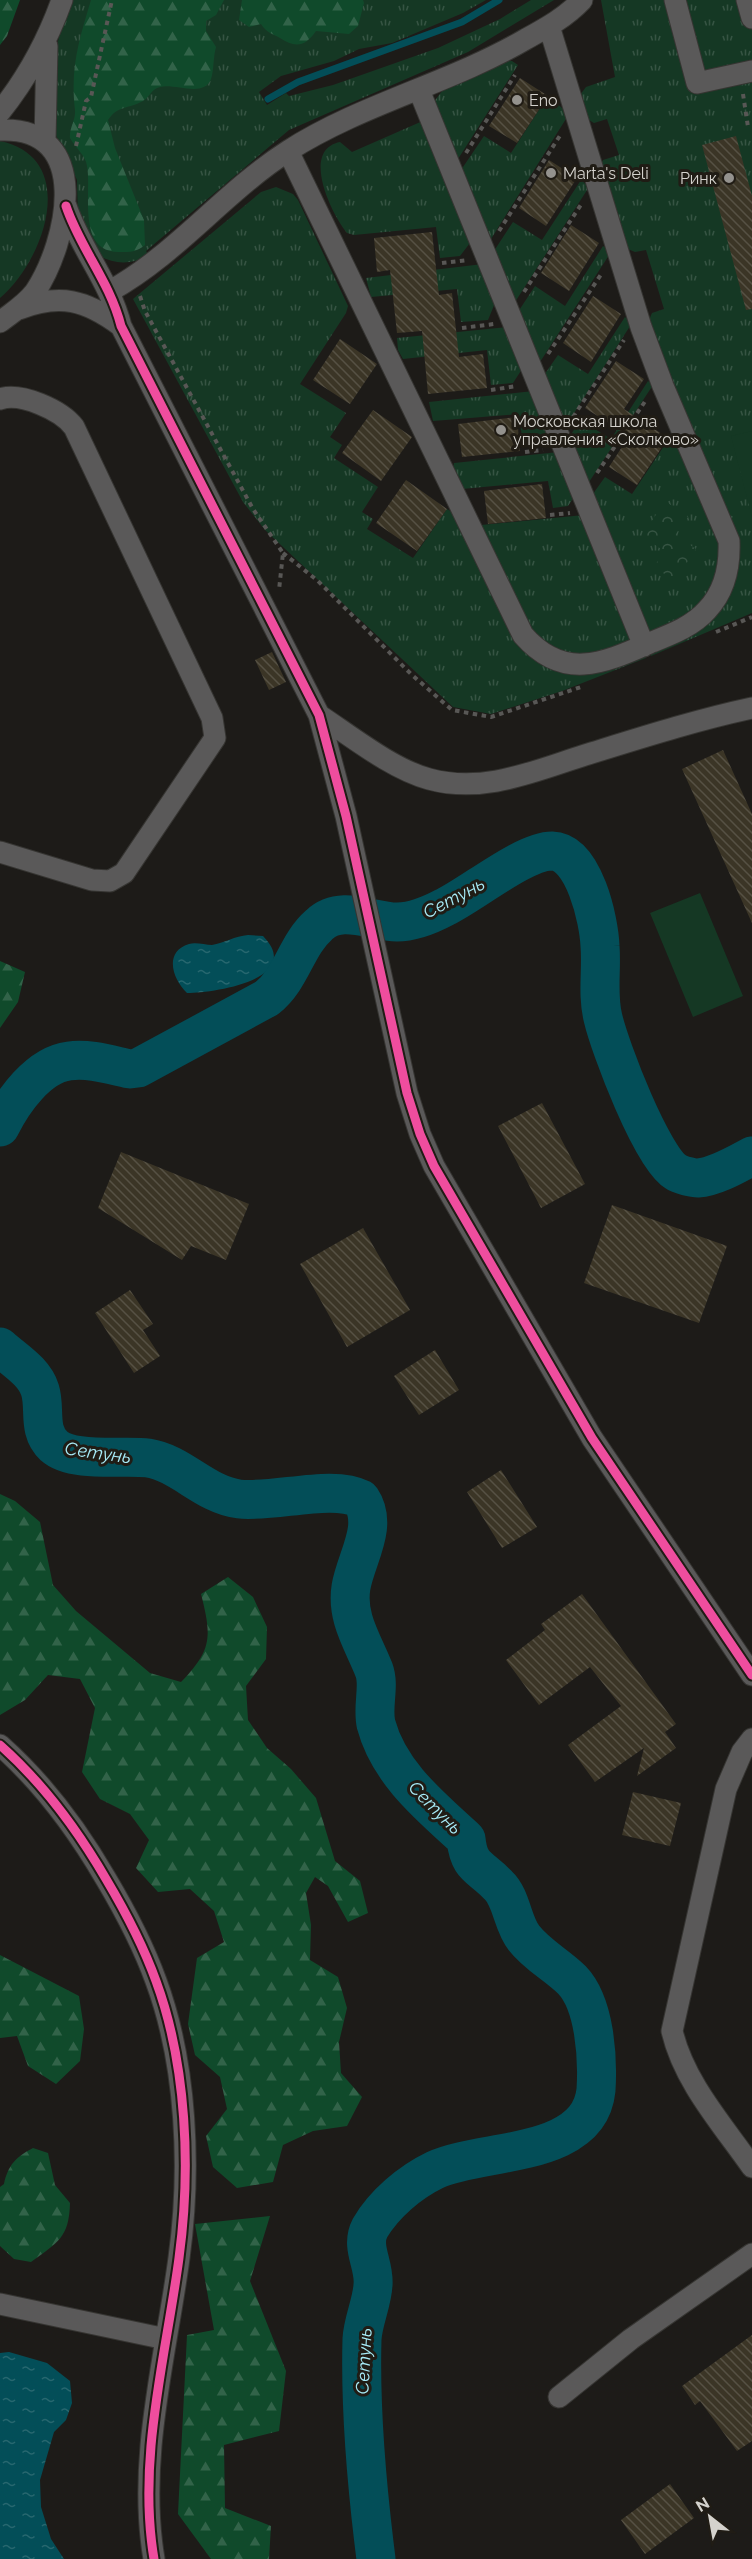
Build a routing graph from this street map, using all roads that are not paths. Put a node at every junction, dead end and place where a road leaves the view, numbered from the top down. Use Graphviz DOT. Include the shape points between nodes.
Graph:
graph roads {
  1 [pos="62,0"];
  2 [pos="582,0"];
  3 [pos="675,0"];
  4 [pos="747,0"];
  5 [pos="752,18"];
  6 [pos="549,26"];
  7 [pos="48,39"];
  8 [pos="752,71"];
  9 [pos="419,90"];
  10 [pos="0,112"];
  11 [pos="0,130"];
  12 [pos="45,141"];
  13 [pos="288,151"];
  14 [pos="66,206"];
  15 [pos="110,291"];
  16 [pos="6,317"];
  17 [pos="121,326"];
  18 [pos="0,399"];
  19 [pos="644,646"];
  20 [pos="752,708"];
  21 [pos="319,715"];
  22 [pos="0,852"];
  23 [pos="752,1675"];
  24 [pos="752,1738"];
  25 [pos="0,1745"];
  26 [pos="752,2167"];
  27 [pos="752,2254"];
  28 [pos="0,2304"];
  29 [pos="166,2339"];
  30 [pos="559,2397"];
  31 [pos="154,2559"];
  1 -- 7 [label="street"];
  2 -- 6 [label="street"];
  3 -- 8 [label="street" via="698,83"];
  4 -- 5 [label="street"];
  6 -- 9 [label="street" via="501,54"];
  6 -- 19 [label="street" via="641,327 729,541 724,581 709,609 684,628"];
  7 -- 10 [label="street"];
  7 -- 12 [label="street"];
  9 -- 13 [label="street" via="330,128"];
  9 -- 19 [label="street"];
  11 -- 12 [label="street" via="14,129"];
  12 -- 14 [label="street" via="62,171"];
  13 -- 15 [label="street" via="154,264"];
  13 -- 19 [label="street" via="523,635 547,656 582,666"];
  14 -- 15 [label="street" via="78,238"];
  14 -- 16 [label="street" via="64,225 46,273"];
  15 -- 17 [label="street"];
  16 -- 17 [label="street" via="64,299 83,303"];
  17 -- 21 [label="street"];
  18 -- 22 [label="street" via="15,396 59,414 74,427 212,718 215,738 124,873 110,881 92,880"];
  20 -- 21 [label="street" via="519,777 478,784 429,779 401,767"];
  21 -- 23 [label="street" via="346,816 407,1093 434,1166 592,1438"];
  24 -- 26 [label="street" via="726,1790 672,2031 692,2081"];
  25 -- 29 [label="street" via="31,1772 82,1836 124,1911 156,1981 182,2095 185,2151 180,2256"];
  27 -- 30 [label="street" via="631,2339"];
  28 -- 29 [label="street"];
  29 -- 31 [label="street" via="150,2462"];
}
